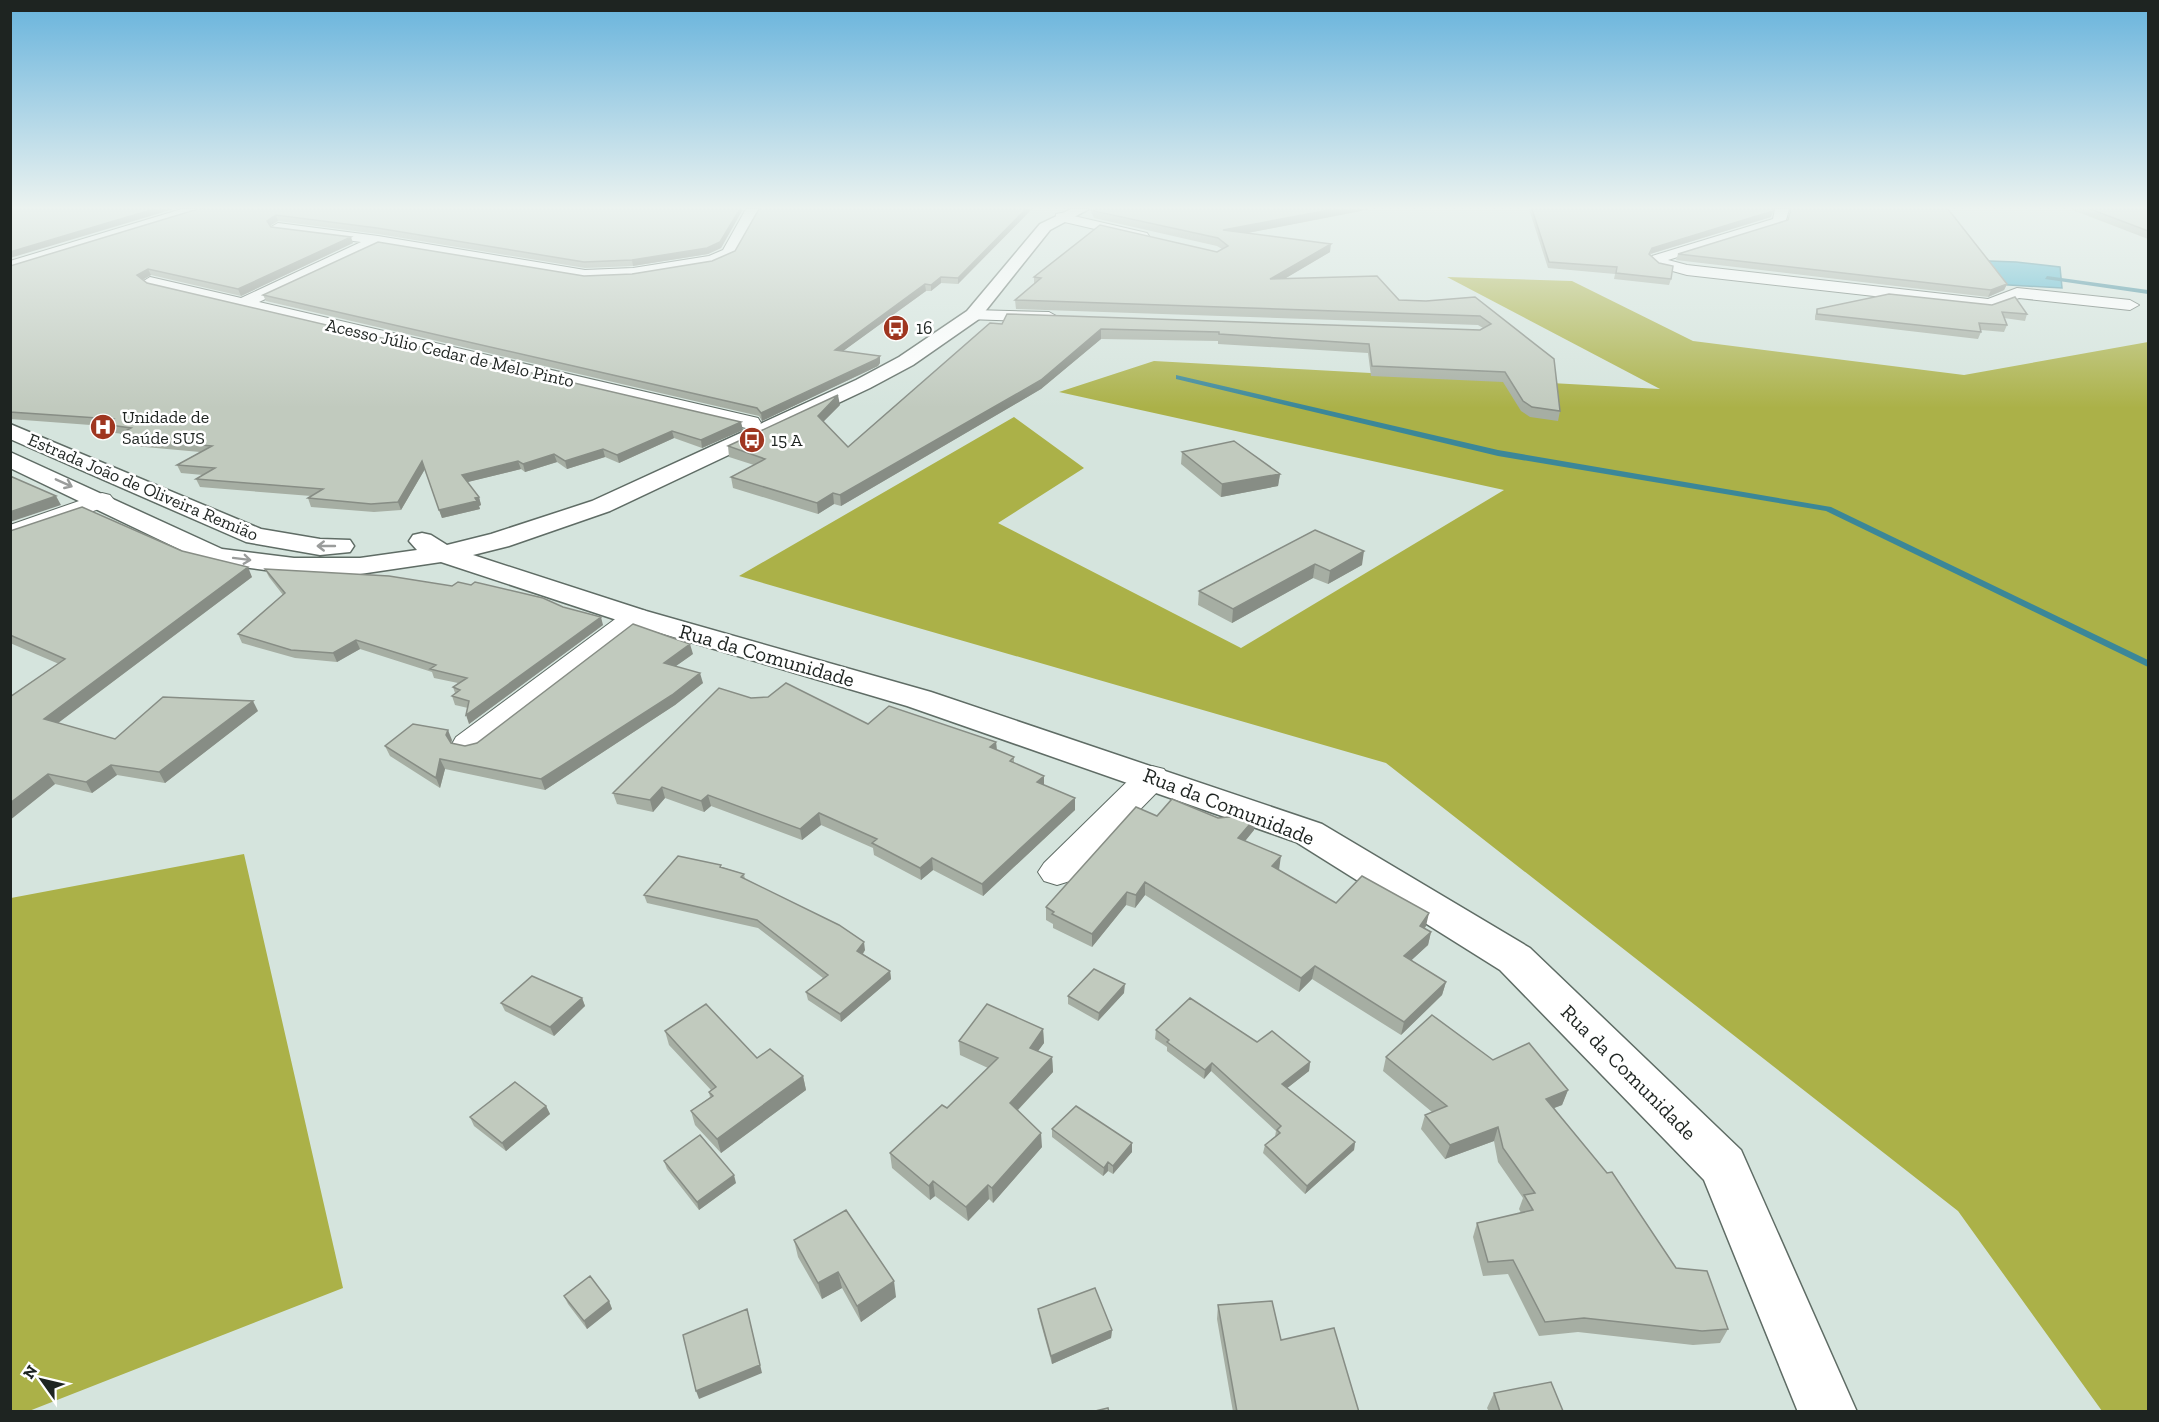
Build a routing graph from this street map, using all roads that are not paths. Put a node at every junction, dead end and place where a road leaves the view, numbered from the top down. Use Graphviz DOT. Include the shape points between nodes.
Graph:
graph roads {
  1 [pos="303,275"];
  2 [pos="986,275"];
  3 [pos="1005,275"];
  4 [pos="1735,275"];
  5 [pos="150,282"];
  6 [pos="242,304"];
  7 [pos="2130,305"];
  8 [pos="973,315"];
  9 [pos="1067,318"];
  10 [pos="750,423"];
  11 [pos="10,431"];
  12 [pos="10,459"];
  13 [pos="102,500"];
  14 [pos="10,534"];
  15 [pos="432,548"];
  16 [pos="636,617"];
  17 [pos="468,744"];
  18 [pos="1152,777"];
  19 [pos="1057,872"];
  20 [pos="1828,1412"];
  1 -- 6 [label="street"];
  2 -- 10 [label="main road, Estrada João de Oliveira Remião" via="950,314 890,356"];
  3 -- 8 [label="main road, Estrada João de Oliveira Remião"];
  4 -- 7 [label="street" via="1990,304 2017,293"];
  5 -- 6 [label="street, Acesso Júlio Cedar de Melo Pinto"];
  6 -- 10 [label="street, Acesso Júlio Cedar de Melo Pinto"];
  8 -- 9 [label="street"];
  8 -- 15 [label="main road, Estrada João de Oliveira Remião" via="906,361 863,384 602,506 500,540"];
  10 -- 15 [label="main road, Estrada João de Oliveira Remião" via="585,496"];
  15 -- 11 [label="main road, Estrada João de Oliveira Remião, one-way" via="320,547 255,536"];
  12 -- 13 [label="main road, Estrada João de Oliveira Remião, one-way"];
  13 -- 14 [label="street"];
  13 -- 15 [label="main road, Estrada João de Oliveira Remião, one-way" via="216,556 294,566 360,566"];
  15 -- 16 [label="main road, Rua da Comunidade"];
  16 -- 17 [label="street"];
  16 -- 18 [label="main road, Rua da Comunidade" via="919,699"];
  18 -- 19 [label="street"];
  18 -- 20 [label="main road, Rua da Comunidade" via="1308,833 1515,959 1723,1166"];
}
